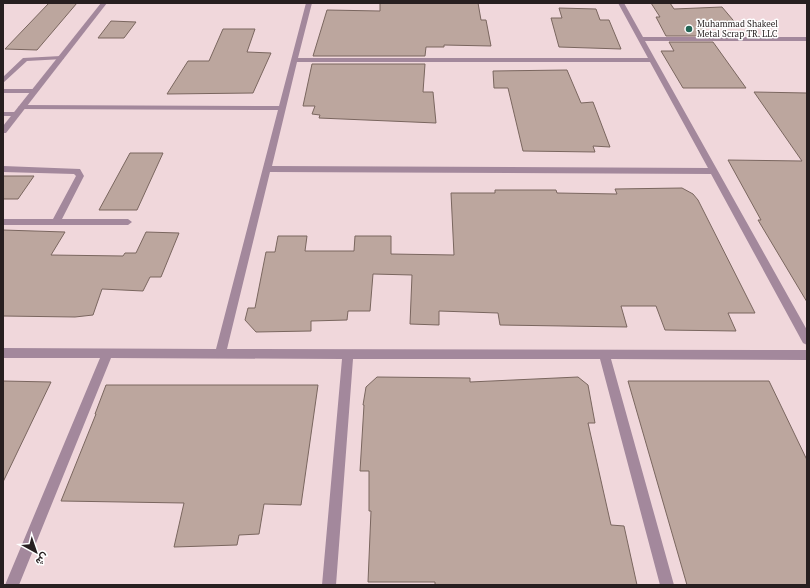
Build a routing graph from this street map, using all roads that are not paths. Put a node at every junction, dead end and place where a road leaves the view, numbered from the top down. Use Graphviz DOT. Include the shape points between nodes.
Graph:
graph roads {
  1 [pos="104,3"];
  2 [pos="309,3"];
  3 [pos="621,3"];
  4 [pos="641,39"];
  5 [pos="807,39"];
  6 [pos="60,58"];
  7 [pos="294,60"];
  8 [pos="652,60"];
  9 [pos="3,81"];
  10 [pos="3,91"];
  11 [pos="34,91"];
  12 [pos="22,107"];
  13 [pos="282,108"];
  14 [pos="3,114"];
  15 [pos="16,114"];
  16 [pos="3,131"];
  17 [pos="3,169"];
  18 [pos="267,169"];
  19 [pos="714,171"];
  20 [pos="3,222"];
  21 [pos="56,222"];
  22 [pos="128,222"];
  23 [pos="807,340"];
  24 [pos="3,353"];
  25 [pos="108,353"];
  26 [pos="220,354"];
  27 [pos="348,354"];
  28 [pos="604,355"];
  29 [pos="807,355"];
  30 [pos="12,585"];
  31 [pos="329,585"];
  32 [pos="667,585"];
  1 -- 6 [label="street"];
  2 -- 7 [label="street"];
  3 -- 4 [label="street"];
  4 -- 5 [label="street"];
  4 -- 8 [label="street"];
  6 -- 9 [label="street" via="25,59"];
  6 -- 11 [label="street"];
  7 -- 8 [label="street"];
  7 -- 13 [label="street"];
  8 -- 19 [label="street"];
  10 -- 11 [label="street"];
  11 -- 12 [label="street"];
  12 -- 13 [label="street"];
  12 -- 15 [label="street"];
  13 -- 18 [label="street"];
  14 -- 15 [label="street"];
  15 -- 16 [label="street"];
  17 -- 21 [label="street" via="77,171 80,176"];
  18 -- 19 [label="street"];
  18 -- 26 [label="street"];
  19 -- 23 [label="street"];
  20 -- 21 [label="street"];
  21 -- 22 [label="street"];
  24 -- 25 [label="street"];
  25 -- 26 [label="street"];
  25 -- 30 [label="street"];
  26 -- 27 [label="street"];
  27 -- 28 [label="street"];
  27 -- 31 [label="street"];
  28 -- 29 [label="street"];
  28 -- 32 [label="street"];
}
